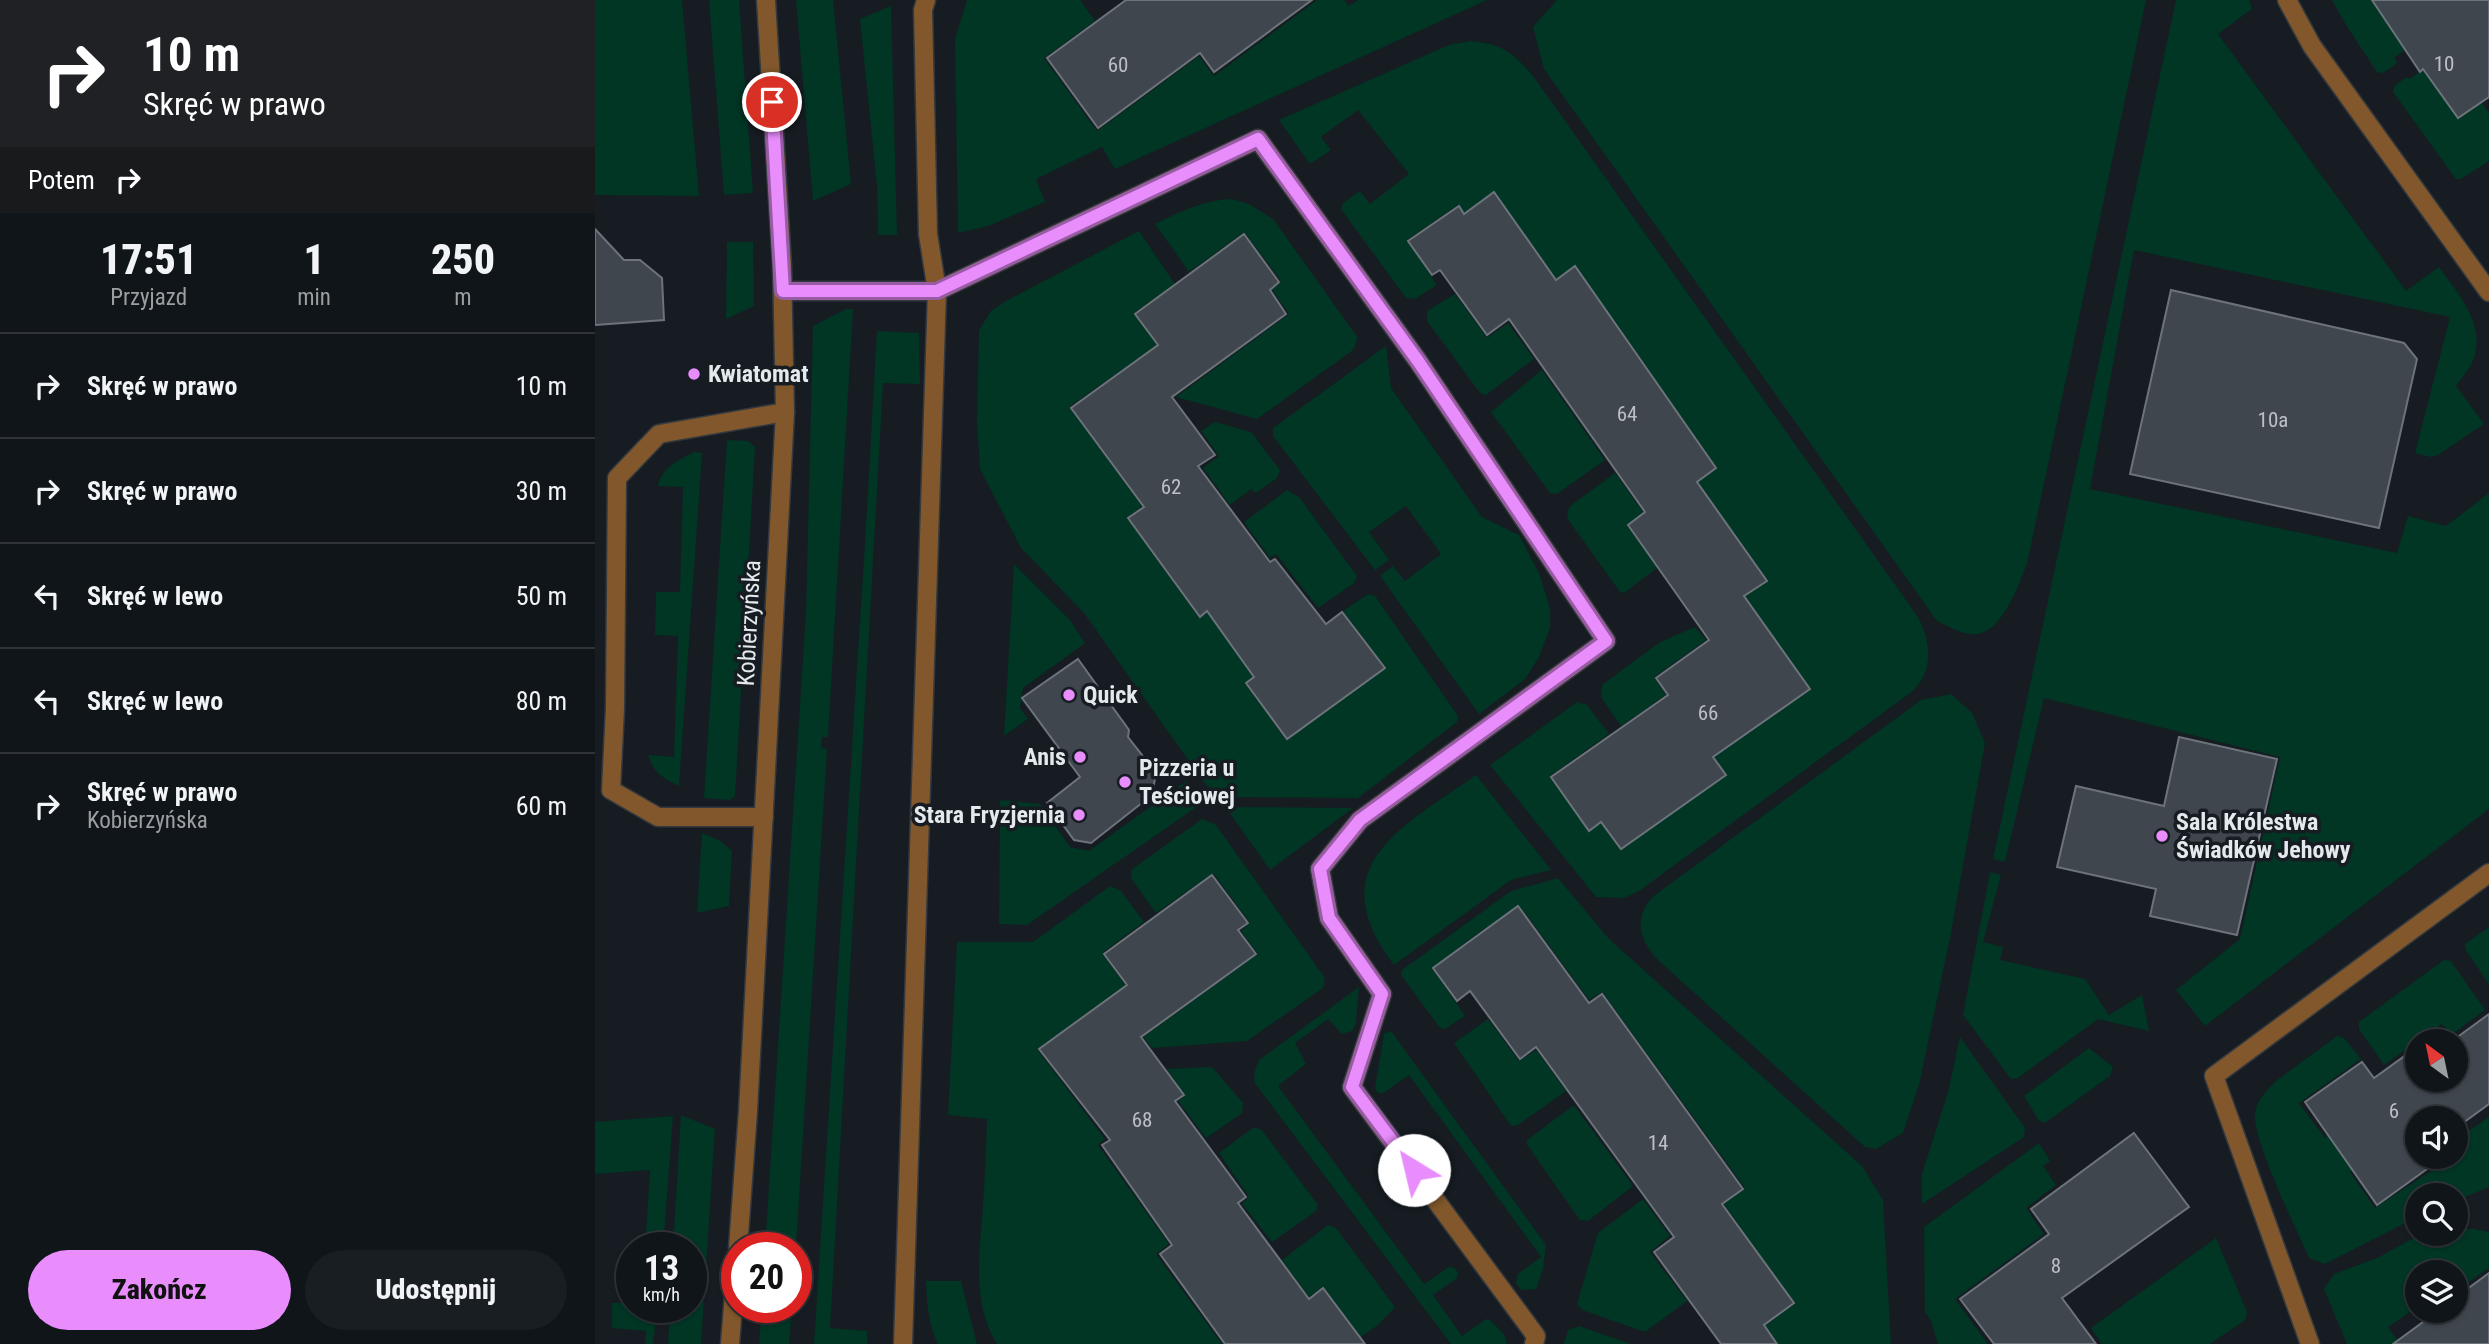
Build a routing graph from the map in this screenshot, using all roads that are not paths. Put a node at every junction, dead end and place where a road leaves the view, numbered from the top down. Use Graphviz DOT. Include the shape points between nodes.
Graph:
graph roads {
  1 [pos="765,0"];
  2 [pos="926,0"];
  3 [pos="2287,0"];
  4 [pos="783,291"];
  5 [pos="937,291"];
  6 [pos="2489,292"];
  7 [pos="785,412"];
  8 [pos="764,817"];
  9 [pos="2489,873"];
  10 [pos="738,1232"];
  11 [pos="732,1323"];
  12 [pos="730,1344"];
  13 [pos="903,1344"];
  14 [pos="1534,1344"];
  15 [pos="2310,1344"];
  1 -- 4 [label="street, Kobierzyńska"];
  2 -- 5 [label="street" via="928,234"];
  3 -- 6 [label="street" via="2312,46"];
  4 -- 5 [label="street"];
  4 -- 7 [label="street, Kobierzyńska"];
  5 -- 13 [label="street"];
  5 -- 14 [label="street" via="1258,139 1418,361 1606,641 1360,820 1320,869 1329,918 1382,994 1352,1087 1537,1336"];
  7 -- 8 [label="street, Kobierzyńska"];
  7 -- 8 [label="street" via="659,434 618,478 611,790 658,817"];
  8 -- 10 [label="street, Kobierzyńska"];
  9 -- 15 [label="street" via="2214,1076"];
  11 -- 12 [label="street"];
}
